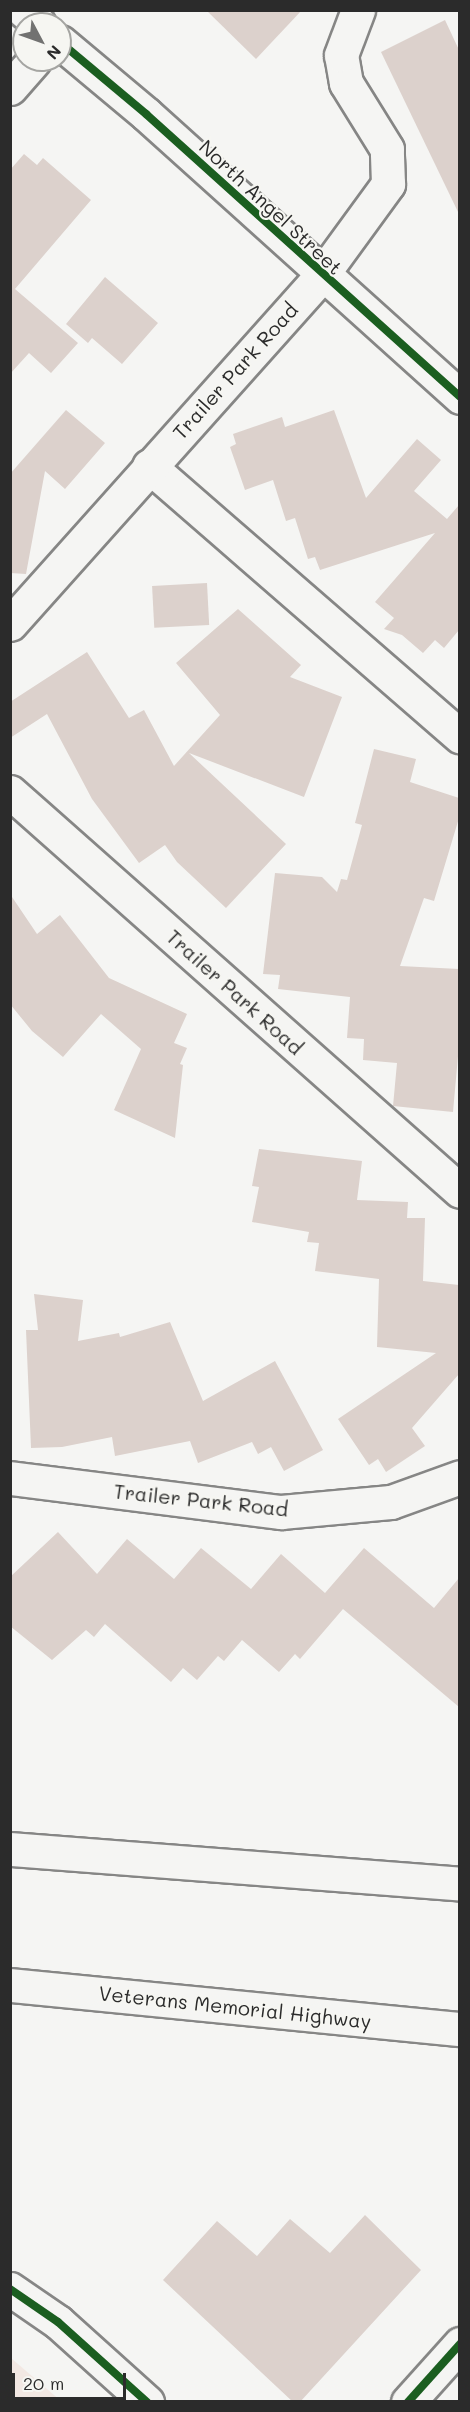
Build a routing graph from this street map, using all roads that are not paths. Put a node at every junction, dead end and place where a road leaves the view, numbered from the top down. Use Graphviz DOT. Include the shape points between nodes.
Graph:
graph roads {
  1 [pos="358,10"];
  2 [pos="72,52"];
  3 [pos="24,72"];
  4 [pos="10,88"];
  5 [pos="321,276"];
  6 [pos="459,397"];
  7 [pos="149,466"];
  8 [pos="10,624"];
  9 [pos="459,736"];
  10 [pos="10,792"];
  11 [pos="459,1191"];
  12 [pos="459,1477"];
  13 [pos="10,1478"];
  14 [pos="10,1849"];
  15 [pos="459,1884"];
  16 [pos="10,1985"];
  17 [pos="459,2029"];
  18 [pos="10,2289"];
  19 [pos="459,2344"];
  20 [pos="147,2402"];
  21 [pos="408,2402"];
  1 -- 5 [label="main road, Trailer Park Road" via="341,55 346,83 387,149 388,184"];
  2 -- 5 [label="main road, North Angel Street" via="146,114"];
  3 -- 4 [label="main road"];
  5 -- 6 [label="main road, North Angel Street"];
  5 -- 7 [label="main road, Trailer Park Road"];
  7 -- 8 [label="main road, Trailer Park Road"];
  7 -- 9 [label="main road"];
  10 -- 11 [label="main road, Trailer Park Road"];
  12 -- 13 [label="main road, Trailer Park Road" via="392,1502 281,1512"];
  14 -- 15 [label="main road"];
  16 -- 17 [label="main road, Veterans Memorial Highway"];
  18 -- 20 [label="main road" via="58,2322"];
  19 -- 21 [label="main road"];
}
